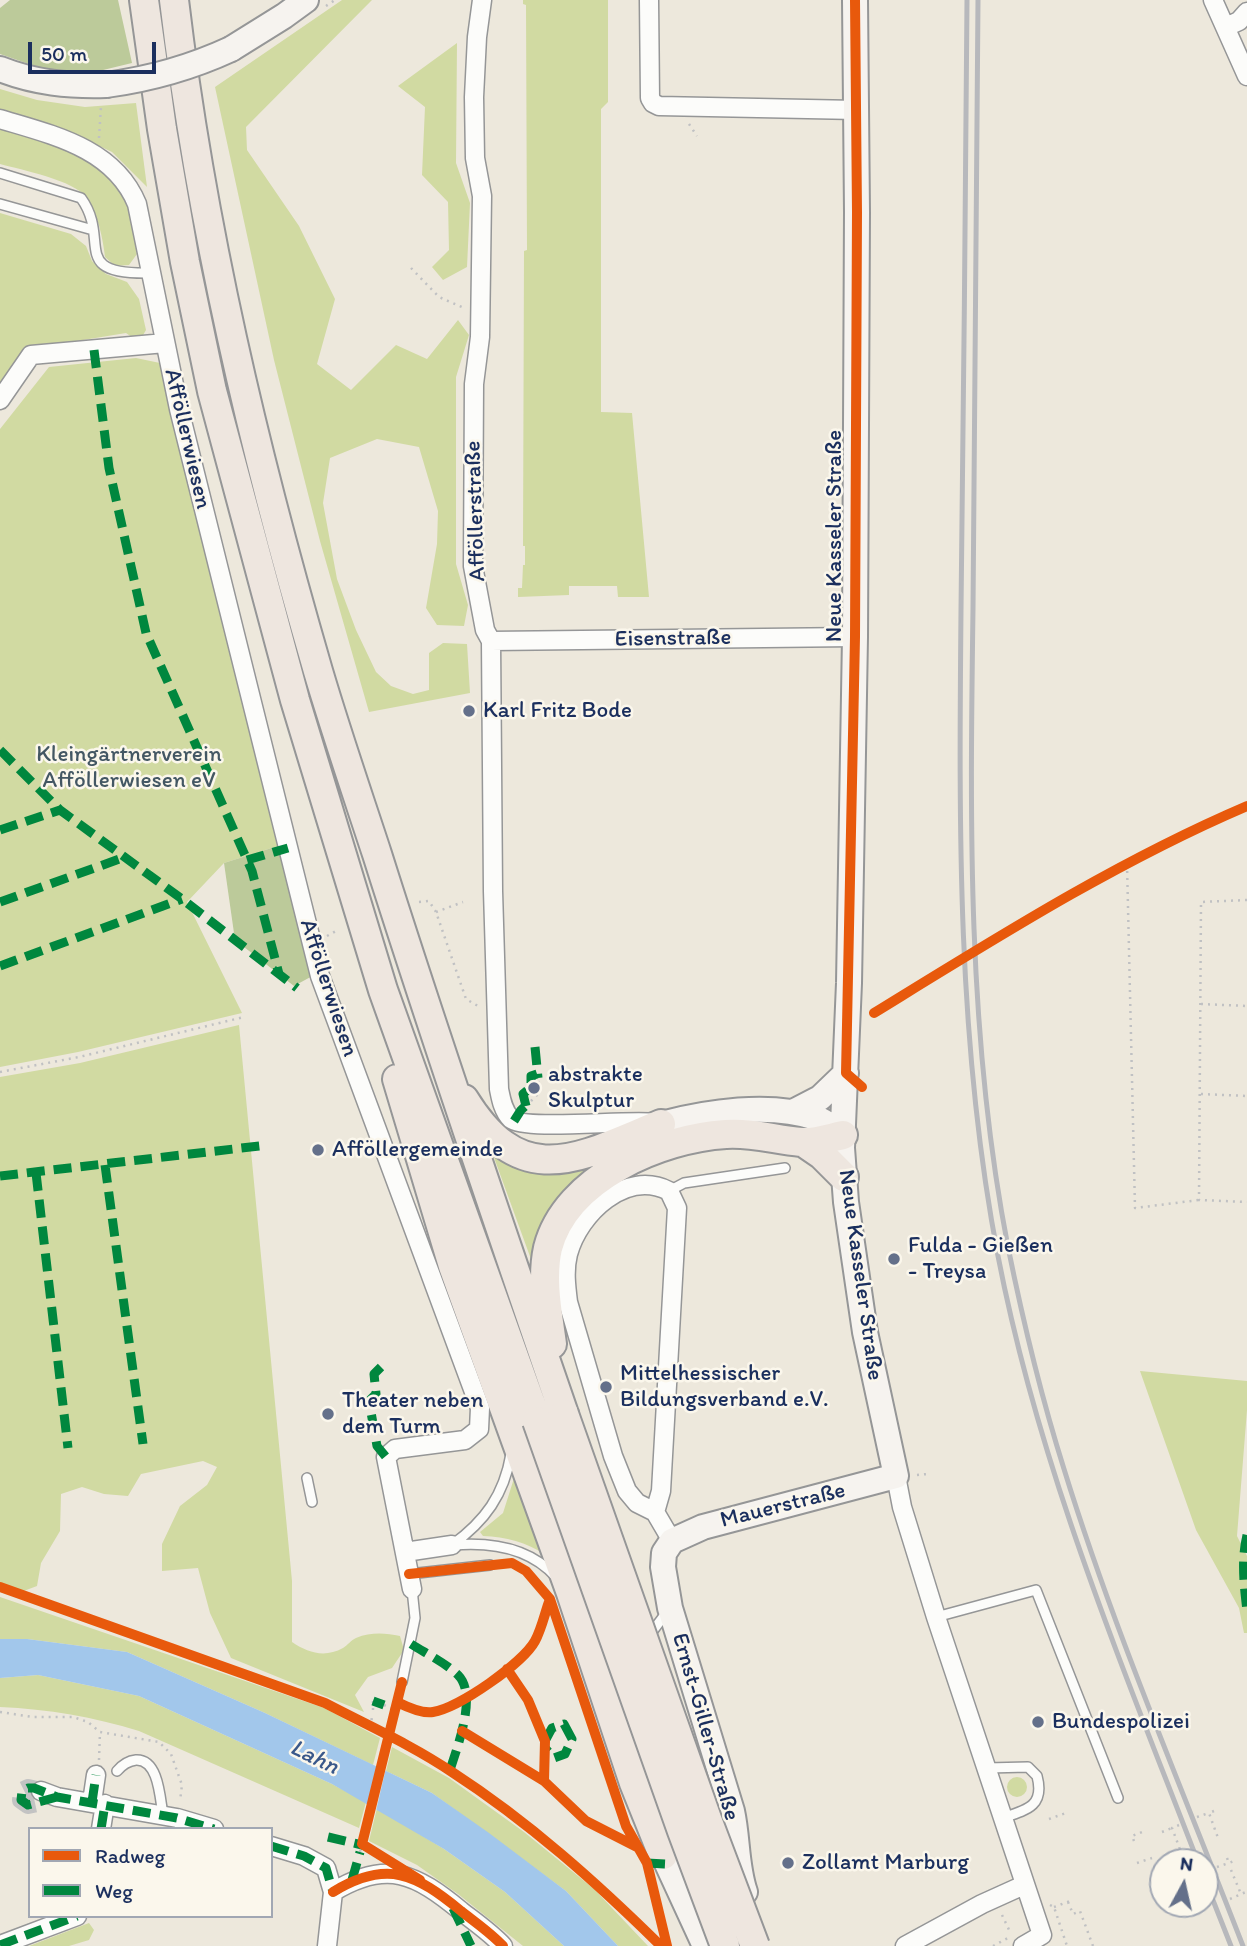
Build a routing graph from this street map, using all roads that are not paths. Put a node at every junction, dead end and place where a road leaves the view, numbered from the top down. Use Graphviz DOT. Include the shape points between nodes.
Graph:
graph roads {
  1 [pos="144,0"];
  2 [pos="174,0"];
  3 [pos="306,0"];
  4 [pos="482,0"];
  5 [pos="649,0"];
  6 [pos="855,0"];
  7 [pos="1213,0"];
  8 [pos="1247,12"];
  9 [pos="1226,27"];
  10 [pos="0,69"];
  11 [pos="1247,76"];
  12 [pos="857,110"];
  13 [pos="0,119"];
  14 [pos="0,173"];
  15 [pos="0,204"];
  16 [pos="93,230"];
  17 [pos="151,273"];
  18 [pos="165,343"];
  19 [pos="0,400"];
  20 [pos="855,637"];
  21 [pos="491,641"];
  22 [pos="444,1066"];
  23 [pos="846,1073"];
  24 [pos="793,1112"];
  25 [pos="661,1124"];
  26 [pos="843,1135"];
  27 [pos="803,1142"];
  28 [pos="785,1168"];
  29 [pos="844,1177"];
  30 [pos="669,1191"];
  31 [pos="542,1415"];
  32 [pos="896,1476"];
  33 [pos="307,1478"];
  34 [pos="312,1502"];
  35 [pos="655,1512"];
  36 [pos="672,1541"];
  37 [pos="452,1545"];
  38 [pos="405,1552"];
  39 [pos="490,1565"];
  40 [pos="410,1581"];
  41 [pos="571,1593"];
  42 [pos="670,1608"];
  43 [pos="936,1617"];
  44 [pos="643,1669"];
  45 [pos="402,1682"];
  46 [pos="713,1747"];
  47 [pos="986,1768"];
  48 [pos="117,1771"];
  49 [pos="96,1775"];
  50 [pos="47,1797"];
  51 [pos="1118,1798"];
  52 [pos="98,1803"];
  53 [pos="170,1817"];
  54 [pos="1002,1818"];
  55 [pos="101,1827"];
  56 [pos="207,1827"];
  57 [pos="273,1847"];
  58 [pos="663,1855"];
  59 [pos="1024,1885"];
  60 [pos="333,1892"];
  61 [pos="72,1918"];
  62 [pos="1017,1940"];
  63 [pos="1045,1940"];
  64 [pos="0,1945"];
  65 [pos="327,1946"];
  66 [pos="503,1946"];
  67 [pos="705,1946"];
  68 [pos="725,1946"];
  69 [pos="755,1946"];
  70 [pos="764,1946"];
  71 [pos="905,1946"];
  1 -- 31 [label="highway" via="185,262 212,390 295,700 383,990"];
  2 -- 22 [label="highway" via="222,295 257,445 319,675"];
  3 -- 10 [label="main road, bridge" via="200,64 103,91 39,82"];
  4 -- 21 [label="street, Afföllerstraße" via="474,97 475,158 482,196 472,566"];
  5 -- 12 [label="street" via="653,103"];
  6 -- 12 [label="main road, Neue Kasseler Straße"];
  7 -- 9 [label="street"];
  8 -- 9 [label="street"];
  9 -- 11 [label="street"];
  12 -- 20 [label="main road, Neue Kasseler Straße"];
  13 -- 17 [label="street, Afföllerwiesen" via="64,139 98,156 130,185"];
  14 -- 16 [label="lane" via="81,198"];
  15 -- 16 [label="lane"];
  16 -- 17 [label="lane" via="95,247 108,270"];
  17 -- 18 [label="street, Afföllerwiesen"];
  18 -- 19 [label="street, Afföllerwiesen" via="31,355"];
  18 -- 38 [label="street, Afföllerwiesen" via="320,976 480,1408 479,1429 465,1440 395,1449 386,1457"];
  20 -- 21 [label="street, Eisenstraße"];
  20 -- 23 [label="main road, Neue Kasseler Straße"];
  21 -- 25 [label="street, Afföllerstraße" via="493,877 503,1106 520,1124"];
  22 -- 25 [label="highway" via="480,1123 495,1139 529,1158 570,1158"];
  22 -- 31 [label="highway"];
  23 -- 24 [label="main road" via="820,1098"];
  23 -- 26 [label="main road, Neue Kasseler Straße"];
  24 -- 25 [label="main road" via="720,1112"];
  24 -- 26 [label="main road" via="817,1118"];
  26 -- 27 [label="highway"];
  26 -- 29 [label="main road, Neue Kasseler Straße"];
  27 -- 29 [label="highway"];
  27 -- 31 [label="highway" via="730,1133 680,1143 613,1169 575,1199 548,1249"];
  28 -- 30 [label="lane" via="684,1183"];
  29 -- 32 [label="main road, Neue Kasseler Straße" via="865,1332"];
  30 -- 35 [label="street" via="677,1208 661,1491"];
  30 -- 35 [label="street" via="636,1185 618,1191 588,1215 567,1255 565,1278 613,1456 627,1491 637,1503"];
  31 -- 37 [label="lane" via="511,1451 508,1474 487,1515"];
  31 -- 41 [label="highway"];
  31 -- 68 [label="highway, bridge"];
  31 -- 69 [label="highway, bridge"];
  32 -- 36 [label="main road, Mauerstraße" via="703,1527"];
  32 -- 43 [label="street, Neue Kasseler Straße"];
  33 -- 34 [label="lane"];
  35 -- 36 [label="street"];
  36 -- 42 [label="main road, Ernst-Giller-Straße" via="662,1561"];
  37 -- 38 [label="street"];
  37 -- 41 [label="lane" via="506,1547 553,1573"];
  38 -- 40 [label="street, Afföllerwiesen"];
  39 -- 40 [label="lane"];
  40 -- 45 [label="lane" via="415,1618"];
  41 -- 58 [label="highway" via="634,1783"];
  42 -- 44 [label="lane" via="642,1644"];
  42 -- 46 [label="main road, Ernst-Giller-Straße"];
  43 -- 47 [label="street, Neue Kasseler Straße"];
  43 -- 51 [label="lane" via="1036,1590"];
  46 -- 58 [label="main road" via="707,1770 666,1839"];
  46 -- 70 [label="main road, Ernst-Giller-Straße" via="736,1828 738,1873"];
  47 -- 54 [label="street, Neue Kasseler Straße"];
  47 -- 54 [label="lane" via="1028,1767 1037,1776 1038,1799"];
  48 -- 53 [label="lane" via="133,1760 149,1765"];
  49 -- 52 [label="street"];
  50 -- 52 [label="street"];
  52 -- 53 [label="street"];
  52 -- 55 [label="street"];
  53 -- 56 [label="street"];
  54 -- 59 [label="street, Neue Kasseler Straße"];
  57 -- 60 [label="street" via="326,1868"];
  58 -- 67 [label="main road"];
  59 -- 63 [label="street, Neue Kasseler Straße"];
  59 -- 71 [label="street"];
  60 -- 65 [label="street"];
  60 -- 66 [label="street" via="369,1876 402,1875 419,1880"];
  61 -- 64 [label="street"];
  62 -- 63 [label="street"];
}
